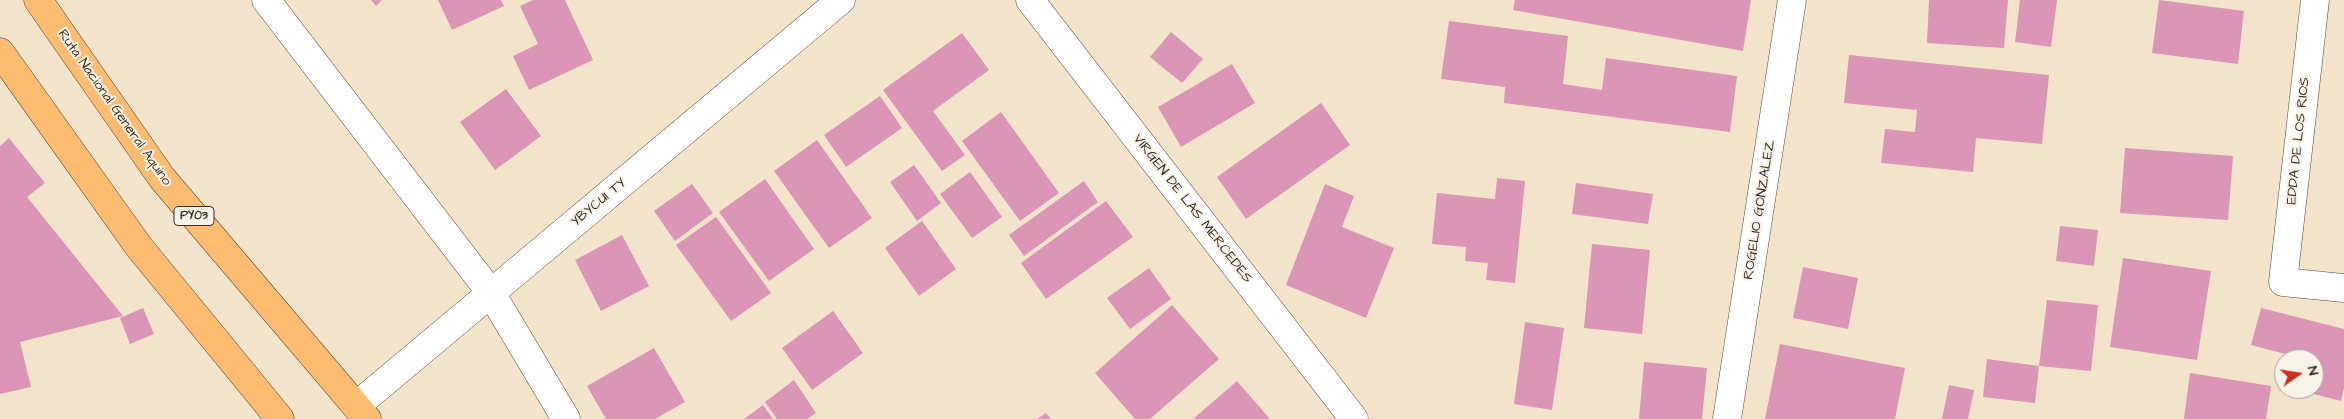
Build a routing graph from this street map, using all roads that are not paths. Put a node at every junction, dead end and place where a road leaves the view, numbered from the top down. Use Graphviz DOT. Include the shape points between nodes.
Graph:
graph roads {
  1 [pos="38,0"];
  2 [pos="266,0"];
  3 [pos="841,0"];
  4 [pos="1030,0"];
  5 [pos="1792,0"];
  6 [pos="2315,0"];
  7 [pos="0,52"];
  8 [pos="2344,288"];
  9 [pos="491,293"];
  10 [pos="362,413"];
  11 [pos="280,419"];
  12 [pos="566,419"];
  13 [pos="1354,419"];
  14 [pos="1727,419"];
  1 -- 10 [label="highway, Ruta Nacional General Aquino / PY03" via="162,178"];
  2 -- 9 [label="street"];
  3 -- 9 [label="street, YBYCUI TY"];
  4 -- 13 [label="street, VIRGEN DE LAS MERCEDES"];
  5 -- 14 [label="street, ROGELIO GONZALEZ"];
  6 -- 8 [label="street, EDDA DE LOS RIOS" via="2283,282"];
  7 -- 11 [label="highway" via="139,247"];
  9 -- 10 [label="street, YBYCUI TY"];
  9 -- 12 [label="street"];
}
